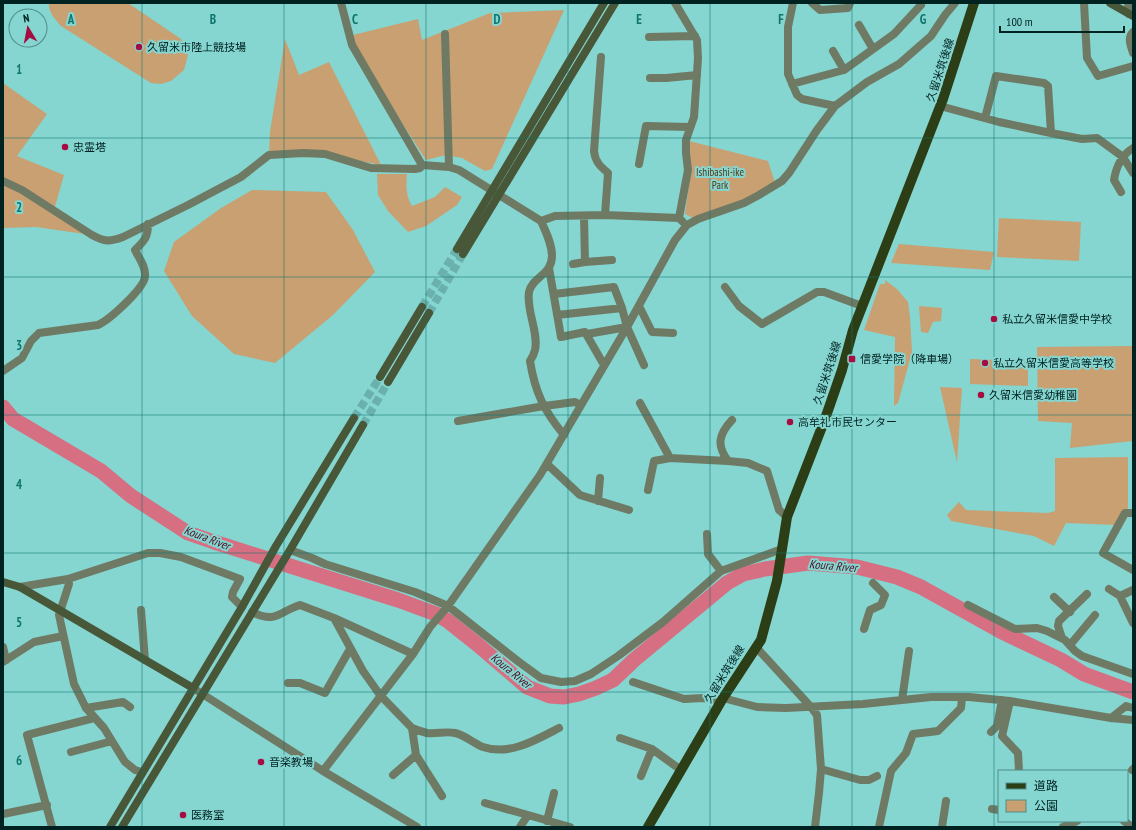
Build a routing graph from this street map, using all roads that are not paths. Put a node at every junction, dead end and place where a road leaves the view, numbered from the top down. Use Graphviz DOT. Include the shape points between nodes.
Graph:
graph roads {
  1 [pos="341,3"];
  2 [pos="604,3"];
  3 [pos="615,3"];
  4 [pos="675,3"];
  5 [pos="793,3"];
  6 [pos="812,3"];
  7 [pos="850,3"];
  8 [pos="956,3"];
  9 [pos="974,3"];
  10 [pos="1084,3"];
  11 [pos="1110,3"];
  12 [pos="921,4"];
  13 [pos="1130,9"];
  14 [pos="859,25"];
  15 [pos="1133,32"];
  16 [pos="445,34"];
  17 [pos="695,36"];
  18 [pos="650,37"];
  19 [pos="873,49"];
  20 [pos="833,51"];
  21 [pos="1133,53"];
  22 [pos="601,57"];
  23 [pos="1133,66"];
  24 [pos="844,70"];
  25 [pos="697,75"];
  26 [pos="650,78"];
  27 [pos="792,84"];
  28 [pos="835,106"];
  29 [pos="940,106"];
  30 [pos="985,118"];
  31 [pos="690,127"];
  32 [pos="1050,133"];
  33 [pos="1133,148"];
  34 [pos="1122,157"];
  35 [pos="639,164"];
  36 [pos="422,165"];
  37 [pos="448,168"];
  38 [pos="1133,173"];
  39 [pos="3,181"];
  40 [pos="1121,192"];
  41 [pos="495,193"];
  42 [pos="605,215"];
  43 [pos="584,216"];
  44 [pos="679,218"];
  45 [pos="541,221"];
  46 [pos="148,224"];
  47 [pos="687,225"];
  48 [pos="460,252"];
  49 [pos="612,260"];
  50 [pos="585,262"];
  51 [pos="573,264"];
  52 [pos="549,268"];
  53 [pos="725,287"];
  54 [pos="554,294"];
  55 [pos="639,306"];
  56 [pos="862,306"];
  57 [pos="422,307"];
  58 [pos="622,308"];
  59 [pos="429,313"];
  60 [pos="557,315"];
  61 [pos="627,327"];
  62 [pos="672,333"];
  63 [pos="587,334"];
  64 [pos="604,365"];
  65 [pos="644,365"];
  66 [pos="3,371"];
  67 [pos="380,377"];
  68 [pos="388,382"];
  69 [pos="640,403"];
  70 [pos="581,405"];
  71 [pos="544,406"];
  72 [pos="354,418"];
  73 [pos="732,420"];
  74 [pos="458,421"];
  75 [pos="363,425"];
  76 [pos="564,435"];
  77 [pos="670,458"];
  78 [pos="728,461"];
  79 [pos="547,464"];
  80 [pos="600,478"];
  81 [pos="648,490"];
  82 [pos="598,501"];
  83 [pos="629,510"];
  84 [pos="1133,513"];
  85 [pos="787,517"];
  86 [pos="707,534"];
  87 [pos="782,549"];
  88 [pos="290,550"];
  89 [pos="1133,570"];
  90 [pos="722,571"];
  91 [pos="68,579"];
  92 [pos="3,582"];
  93 [pos="873,583"];
  94 [pos="20,587"];
  95 [pos="1109,588"];
  96 [pos="1133,590"];
  97 [pos="1087,594"];
  98 [pos="1120,596"];
  99 [pos="1054,597"];
  100 [pos="968,605"];
  101 [pos="448,606"];
  102 [pos="242,607"];
  103 [pos="141,610"];
  104 [pos="61,611"];
  105 [pos="252,612"];
  106 [pos="1070,612"];
  107 [pos="1096,615"];
  108 [pos="334,618"];
  109 [pos="1133,623"];
  110 [pos="864,629"];
  111 [pos="63,636"];
  112 [pos="1062,638"];
  113 [pos="1070,645"];
  114 [pos="3,647"];
  115 [pos="756,647"];
  116 [pos="350,649"];
  117 [pos="909,651"];
  118 [pos="413,654"];
  119 [pos="145,660"];
  120 [pos="4,661"];
  121 [pos="1133,674"];
  122 [pos="633,682"];
  123 [pos="288,683"];
  124 [pos="193,688"];
  125 [pos="202,694"];
  126 [pos="380,695"];
  127 [pos="962,697"];
  128 [pos="722,699"];
  129 [pos="902,700"];
  130 [pos="1006,701"];
  131 [pos="130,707"];
  132 [pos="811,707"];
  133 [pos="86,708"];
  134 [pos="1133,708"];
  135 [pos="94,718"];
  136 [pos="1111,718"];
  137 [pos="1133,720"];
  138 [pos="412,728"];
  139 [pos="559,728"];
  140 [pos="992,732"];
  141 [pos="620,738"];
  142 [pos="112,740"];
  143 [pos="652,749"];
  144 [pos="71,752"];
  145 [pos="416,755"];
  146 [pos="820,769"];
  147 [pos="681,770"];
  148 [pos="1019,770"];
  149 [pos="323,771"];
  150 [pos="142,772"];
  151 [pos="393,775"];
  152 [pos="641,776"];
  153 [pos="877,776"];
  154 [pos="554,794"];
  155 [pos="442,796"];
  156 [pos="946,800"];
  157 [pos="485,803"];
  158 [pos="47,805"];
  159 [pos="3,814"];
  160 [pos="528,815"];
  161 [pos="547,821"];
  162 [pos="1075,822"];
  163 [pos="52,827"];
  164 [pos="110,827"];
  165 [pos="122,827"];
  166 [pos="417,827"];
  167 [pos="520,827"];
  168 [pos="570,827"];
  169 [pos="648,827"];
  170 [pos="815,827"];
  171 [pos="879,827"];
  172 [pos="942,827"];
  173 [pos="1063,827"];
  1 -- 36 [label="street" via="352,45"];
  2 -- 41 [label="street"];
  3 -- 41 [label="street"];
  4 -- 17 [label="street"];
  5 -- 27 [label="street" via="788,27 788,74"];
  6 -- 7 [label="street" via="820,10 848,8"];
  8 -- 28 [label="street" via="931,36 899,64 867,82"];
  9 -- 29 [label="main road, 久留米筑後線"];
  10 -- 23 [label="street" via="1087,58 1098,76"];
  11 -- 13 [label="street"];
  12 -- 19 [label="street" via="894,34"];
  14 -- 19 [label="street"];
  15 -- 21 [label="street" via="1130,39"];
  16 -- 37 [label="street"];
  17 -- 18 [label="street"];
  17 -- 25 [label="street"];
  19 -- 24 [label="street"];
  20 -- 24 [label="street"];
  22 -- 42 [label="street" via="594,157 599,166 608,173"];
  24 -- 27 [label="street"];
  25 -- 26 [label="street"];
  25 -- 31 [label="street" via="694,117"];
  27 -- 28 [label="street" via="802,100"];
  28 -- 47 [label="street" via="782,181 744,203"];
  29 -- 30 [label="street"];
  29 -- 56 [label="main road, 久留米筑後線"];
  30 -- 32 [label="street"];
  30 -- 32 [label="street" via="996,76 1044,83 1048,86"];
  31 -- 35 [label="street" via="646,126"];
  31 -- 44 [label="street" via="686,140 688,170"];
  32 -- 34 [label="street" via="1082,139 1097,138"];
  33 -- 34 [label="street"];
  34 -- 38 [label="street"];
  34 -- 40 [label="street" via="1114,180"];
  36 -- 37 [label="street"];
  36 -- 46 [label="street" via="415,169 371,168 326,154 269,155 241,177"];
  37 -- 41 [label="street" via="459,170"];
  39 -- 46 [label="street" via="104,241 123,237"];
  41 -- 45 [label="street"];
  41 -- 48 [label="street"];
  42 -- 43 [label="street"];
  42 -- 44 [label="street"];
  43 -- 45 [label="street" via="555,216"];
  43 -- 50 [label="street"];
  44 -- 47 [label="street"];
  45 -- 52 [label="street" via="550,242 552,257"];
  46 -- 66 [label="street" via="145,240 135,250 146,275 144,282 119,309 98,325 39,334 31,341 22,358"];
  47 -- 55 [label="street" via="674,240"];
  49 -- 50 [label="street"];
  50 -- 51 [label="street"];
  52 -- 54 [label="street"];
  52 -- 71 [label="street" via="534,283 528,298 536,348 530,361 533,382"];
  53 -- 56 [label="street" via="739,306 762,324 817,292 824,292"];
  54 -- 58 [label="street" via="614,287"];
  54 -- 60 [label="street"];
  55 -- 61 [label="street"];
  55 -- 62 [label="street" via="652,332"];
  56 -- 85 [label="main road, 久留米筑後線" via="828,412"];
  57 -- 67 [label="street"];
  58 -- 60 [label="street"];
  58 -- 61 [label="street"];
  59 -- 68 [label="street"];
  60 -- 63 [label="street" via="561,337 585,332"];
  61 -- 63 [label="street"];
  61 -- 64 [label="street"];
  61 -- 65 [label="street"];
  63 -- 64 [label="street"];
  64 -- 70 [label="street"];
  69 -- 77 [label="street"];
  70 -- 71 [label="street" via="575,402"];
  70 -- 76 [label="street"];
  71 -- 74 [label="street"];
  71 -- 76 [label="street"];
  72 -- 102 [label="street"];
  73 -- 78 [label="street" via="726,427 720,444 722,454"];
  75 -- 88 [label="street"];
  76 -- 79 [label="street"];
  77 -- 78 [label="street"];
  77 -- 81 [label="street" via="654,461"];
  78 -- 85 [label="street" via="748,464 766,471 780,510"];
  79 -- 82 [label="street" via="580,495"];
  79 -- 101 [label="street"];
  80 -- 82 [label="street"];
  82 -- 83 [label="street"];
  84 -- 89 [label="street" via="1125,513 1103,553"];
  85 -- 87 [label="main road, 久留米筑後線"];
  86 -- 90 [label="street" via="708,554"];
  87 -- 90 [label="street"];
  87 -- 115 [label="main road, 久留米筑後線" via="778,578 761,640"];
  88 -- 101 [label="street" via="325,564 415,592"];
  88 -- 105 [label="street"];
  90 -- 101 [label="street" via="663,622 618,656 575,681 561,682 542,678"];
  91 -- 94 [label="street"];
  91 -- 102 [label="street" via="148,554 170,555 240,579 232,597"];
  91 -- 104 [label="street" via="69,584"];
  92 -- 94 [label="street"];
  93 -- 110 [label="street" via="886,595 881,605 870,610"];
  94 -- 104 [label="street"];
  95 -- 98 [label="street"];
  96 -- 98 [label="street"];
  97 -- 106 [label="street"];
  98 -- 109 [label="street"];
  99 -- 106 [label="street"];
  100 -- 112 [label="street" via="1015,629 1036,628"];
  101 -- 118 [label="street" via="430,627"];
  102 -- 124 [label="street"];
  103 -- 119 [label="street"];
  104 -- 111 [label="street" via="59,615"];
  104 -- 119 [label="street"];
  105 -- 108 [label="street" via="273,618 300,605"];
  105 -- 125 [label="street"];
  106 -- 112 [label="street" via="1059,621"];
  107 -- 113 [label="street"];
  108 -- 116 [label="street"];
  108 -- 118 [label="street"];
  111 -- 120 [label="street" via="34,642"];
  111 -- 133 [label="street" via="74,684"];
  112 -- 113 [label="street"];
  113 -- 121 [label="street" via="1082,656"];
  114 -- 120 [label="street"];
  115 -- 128 [label="main road, 久留米筑後線"];
  115 -- 132 [label="street"];
  116 -- 123 [label="street" via="325,693 300,683"];
  116 -- 126 [label="street"];
  117 -- 129 [label="street"];
  118 -- 126 [label="street"];
  119 -- 124 [label="street"];
  122 -- 128 [label="street" via="684,699"];
  124 -- 125 [label="street"];
  124 -- 150 [label="street"];
  125 -- 149 [label="street"];
  125 -- 165 [label="street"];
  126 -- 138 [label="street"];
  126 -- 149 [label="street"];
  127 -- 129 [label="street"];
  127 -- 130 [label="street"];
  127 -- 171 [label="street" via="961,708 938,731 913,734 906,754 891,771"];
  128 -- 132 [label="street" via="757,707"];
  128 -- 147 [label="main road, 久留米筑後線"];
  129 -- 132 [label="street"];
  130 -- 136 [label="street"];
  130 -- 140 [label="street" via="997,726"];
  130 -- 148 [label="street" via="1002,736 1018,753"];
  131 -- 133 [label="street" via="123,702"];
  132 -- 146 [label="street" via="817,715"];
  133 -- 135 [label="street"];
  134 -- 136 [label="street" via="1126,706"];
  135 -- 142 [label="street"];
  135 -- 158 [label="street" via="28,735"];
  136 -- 137 [label="street"];
  138 -- 139 [label="street" via="427,733 457,734 494,750 509,749 534,741"];
  138 -- 145 [label="street"];
  141 -- 143 [label="street"];
  142 -- 144 [label="street"];
  142 -- 150 [label="street" via="125,762"];
  143 -- 147 [label="street"];
  143 -- 152 [label="street"];
  145 -- 151 [label="street"];
  145 -- 155 [label="street"];
  146 -- 153 [label="street" via="860,780 869,780"];
  146 -- 170 [label="street"];
  147 -- 169 [label="main road, 久留米筑後線"];
  149 -- 166 [label="street"];
  150 -- 164 [label="street"];
  154 -- 161 [label="street"];
  156 -- 172 [label="street"];
  157 -- 160 [label="street"];
  158 -- 159 [label="street"];
  158 -- 163 [label="street"];
  160 -- 161 [label="street"];
  160 -- 167 [label="street"];
  161 -- 168 [label="street"];
  162 -- 173 [label="street"];
}
